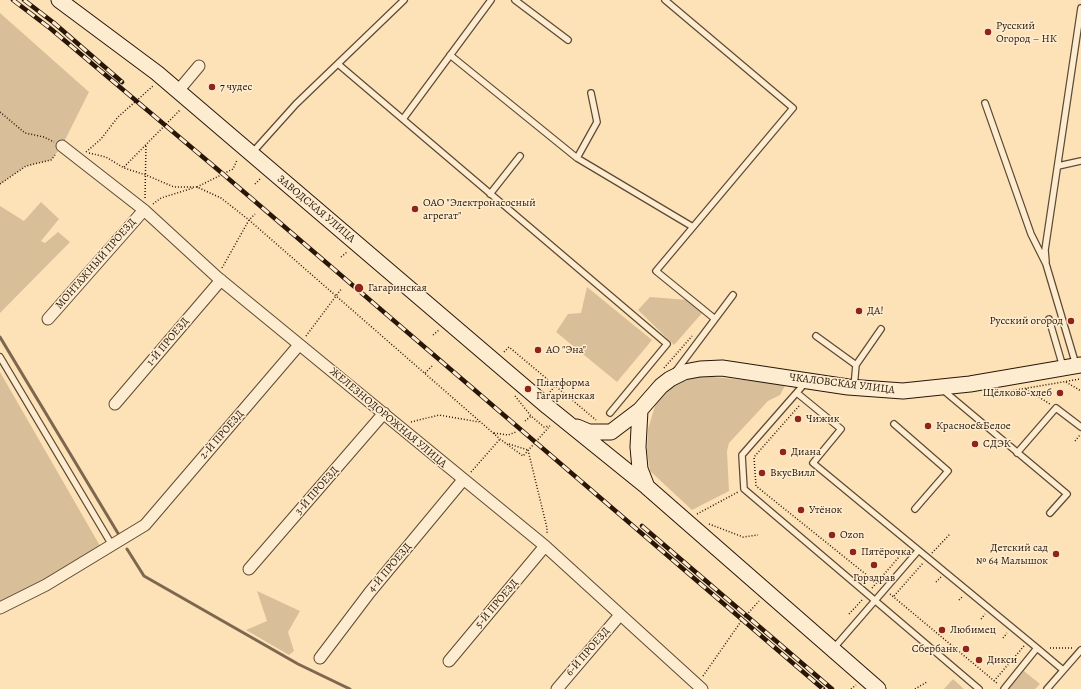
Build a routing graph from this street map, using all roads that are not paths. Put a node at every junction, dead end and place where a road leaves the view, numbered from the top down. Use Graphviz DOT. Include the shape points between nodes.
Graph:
graph roads {
  1 [pos="59,0"];
  2 [pos="404,0"];
  3 [pos="491,0"];
  4 [pos="515,0"];
  5 [pos="665,0"];
  6 [pos="1081,8"];
  7 [pos="568,40"];
  8 [pos="450,55"];
  9 [pos="338,64"];
  10 [pos="199,66"];
  11 [pos="178,91"];
  12 [pos="592,93"];
  13 [pos="985,103"];
  14 [pos="403,119"];
  15 [pos="65,148"];
  16 [pos="251,154"];
  17 [pos="520,156"];
  18 [pos="577,158"];
  19 [pos="1081,161"];
  20 [pos="1058,166"];
  21 [pos="490,194"];
  22 [pos="144,210"];
  23 [pos="693,227"];
  24 [pos="1046,264"];
  25 [pos="219,279"];
  26 [pos="733,295"];
  27 [pos="48,319"];
  28 [pos="716,319"];
  29 [pos="1049,320"];
  30 [pos="881,329"];
  31 [pos="816,336"];
  32 [pos="299,345"];
  33 [pos="0,357"];
  34 [pos="856,365"];
  35 [pos="1072,370"];
  36 [pos="665,376"];
  37 [pos="808,380"];
  38 [pos="854,388"];
  39 [pos="941,388"];
  40 [pos="797,393"];
  41 [pos="115,404"];
  42 [pos="640,410"];
  43 [pos="384,413"];
  44 [pos="610,413"];
  45 [pos="568,423"];
  46 [pos="894,424"];
  47 [pos="1081,427"];
  48 [pos="612,431"];
  49 [pos="638,444"];
  50 [pos="1017,453"];
  51 [pos="611,458"];
  52 [pos="463,480"];
  53 [pos="647,487"];
  54 [pos="915,509"];
  55 [pos="1050,514"];
  56 [pos="112,546"];
  57 [pos="545,546"];
  58 [pos="918,552"];
  59 [pos="249,569"];
  60 [pos="875,602"];
  61 [pos="0,608"];
  62 [pos="620,614"];
  63 [pos="1037,648"];
  64 [pos="833,649"];
  65 [pos="1081,650"];
  66 [pos="320,658"];
  67 [pos="449,661"];
  68 [pos="1063,670"];
  69 [pos="1001,687"];
  70 [pos="698,688"];
  71 [pos="556,689"];
  72 [pos="878,689"];
  73 [pos="979,689"];
  74 [pos="1047,689"];
  1 -- 11 [label="main road, ЗАВОДСКАЯ УЛИЦА"];
  2 -- 9 [label="lane"];
  3 -- 8 [label="lane"];
  4 -- 7 [label="lane"];
  5 -- 23 [label="lane" via="793,108"];
  6 -- 20 [label="lane"];
  8 -- 14 [label="lane"];
  8 -- 18 [label="lane"];
  9 -- 14 [label="lane"];
  9 -- 16 [label="lane" via="296,104"];
  10 -- 11 [label="street"];
  11 -- 16 [label="main road, ЗАВОДСКАЯ УЛИЦА"];
  12 -- 18 [label="lane" via="597,122"];
  13 -- 24 [label="lane" via="1031,234"];
  14 -- 21 [label="lane"];
  15 -- 22 [label="street, ЖЕЛЕЗНОДОРОЖНАЯ УЛИЦА"];
  16 -- 45 [label="main road, ЗАВОДСКАЯ УЛИЦА"];
  17 -- 21 [label="lane"];
  18 -- 23 [label="lane"];
  19 -- 20 [label="lane"];
  20 -- 24 [label="lane" via="1045,250"];
  21 -- 44 [label="lane" via="667,344"];
  22 -- 25 [label="street, ЖЕЛЕЗНОДОРОЖНАЯ УЛИЦА"];
  22 -- 27 [label="street, МОНТАЖНЫЙ ПРОЕЗД"];
  23 -- 28 [label="lane" via="656,271"];
  24 -- 35 [label="lane"];
  25 -- 32 [label="street, ЖЕЛЕЗНОДОРОЖНАЯ УЛИЦА"];
  25 -- 41 [label="street, 1-Й ПРОЕЗД"];
  26 -- 28 [label="lane"];
  28 -- 36 [label="lane"];
  29 -- 35 [label="lane"];
  30 -- 34 [label="lane"];
  31 -- 34 [label="lane"];
  32 -- 43 [label="street, ЖЕЛЕЗНОДОРОЖНАЯ УЛИЦА"];
  32 -- 56 [label="street, 2-Й ПРОЕЗД" via="145,525"];
  33 -- 56 [label="lane"];
  34 -- 38 [label="lane"];
  35 -- 39 [label="main road, ЧКАЛОВСКАЯ УЛИЦА"];
  36 -- 37 [label="main road, ЧКАЛОВСКАЯ УЛИЦА" via="700,369 722,368"];
  36 -- 42 [label="main road, ЧКАЛОВСКАЯ УЛИЦА"];
  37 -- 38 [label="main road, ЧКАЛОВСКАЯ УЛИЦА"];
  37 -- 40 [label="lane"];
  38 -- 39 [label="main road, ЧКАЛОВСКАЯ УЛИЦА" via="903,391"];
  39 -- 50 [label="lane"];
  40 -- 58 [label="lane" via="841,429 813,463"];
  40 -- 60 [label="lane" via="742,455 744,489"];
  42 -- 48 [label="main road, ЧКАЛОВСКАЯ УЛИЦА"];
  42 -- 49 [label="main road"];
  43 -- 52 [label="street, ЖЕЛЕЗНОДОРОЖНАЯ УЛИЦА"];
  43 -- 59 [label="street, 3-Й ПРОЕЗД"];
  45 -- 48 [label="main road" via="589,432"];
  45 -- 51 [label="main road, ЗАВОДСКАЯ УЛИЦА"];
  46 -- 54 [label="lane" via="948,472"];
  47 -- 50 [label="lane" via="1056,408"];
  48 -- 49 [label="main road" via="623,430 630,433"];
  48 -- 51 [label="main road" via="607,443"];
  49 -- 51 [label="main road" via="635,454 626,462"];
  49 -- 53 [label="main road" via="640,469"];
  50 -- 55 [label="lane" via="1067,494"];
  51 -- 53 [label="main road, ЗАВОДСКАЯ УЛИЦА"];
  52 -- 57 [label="street, ЖЕЛЕЗНОДОРОЖНАЯ УЛИЦА"];
  52 -- 66 [label="street, 4-Й ПРОЕЗД" via="370,592"];
  53 -- 64 [label="main road"];
  56 -- 61 [label="street, 2-Й ПРОЕЗД" via="46,585"];
  57 -- 62 [label="street, ЖЕЛЕЗНОДОРОЖНАЯ УЛИЦА"];
  57 -- 67 [label="street, 5-Й ПРОЕЗД"];
  58 -- 60 [label="lane"];
  58 -- 63 [label="lane"];
  60 -- 64 [label="lane"];
  60 -- 73 [label="lane"];
  62 -- 70 [label="street, ЖЕЛЕЗНОДОРОЖНАЯ УЛИЦА"];
  62 -- 71 [label="street, 6-Й ПРОЕЗД"];
  63 -- 68 [label="lane"];
  63 -- 69 [label="lane"];
  64 -- 72 [label="main road"];
  65 -- 68 [label="lane"];
  68 -- 74 [label="lane"];
}
